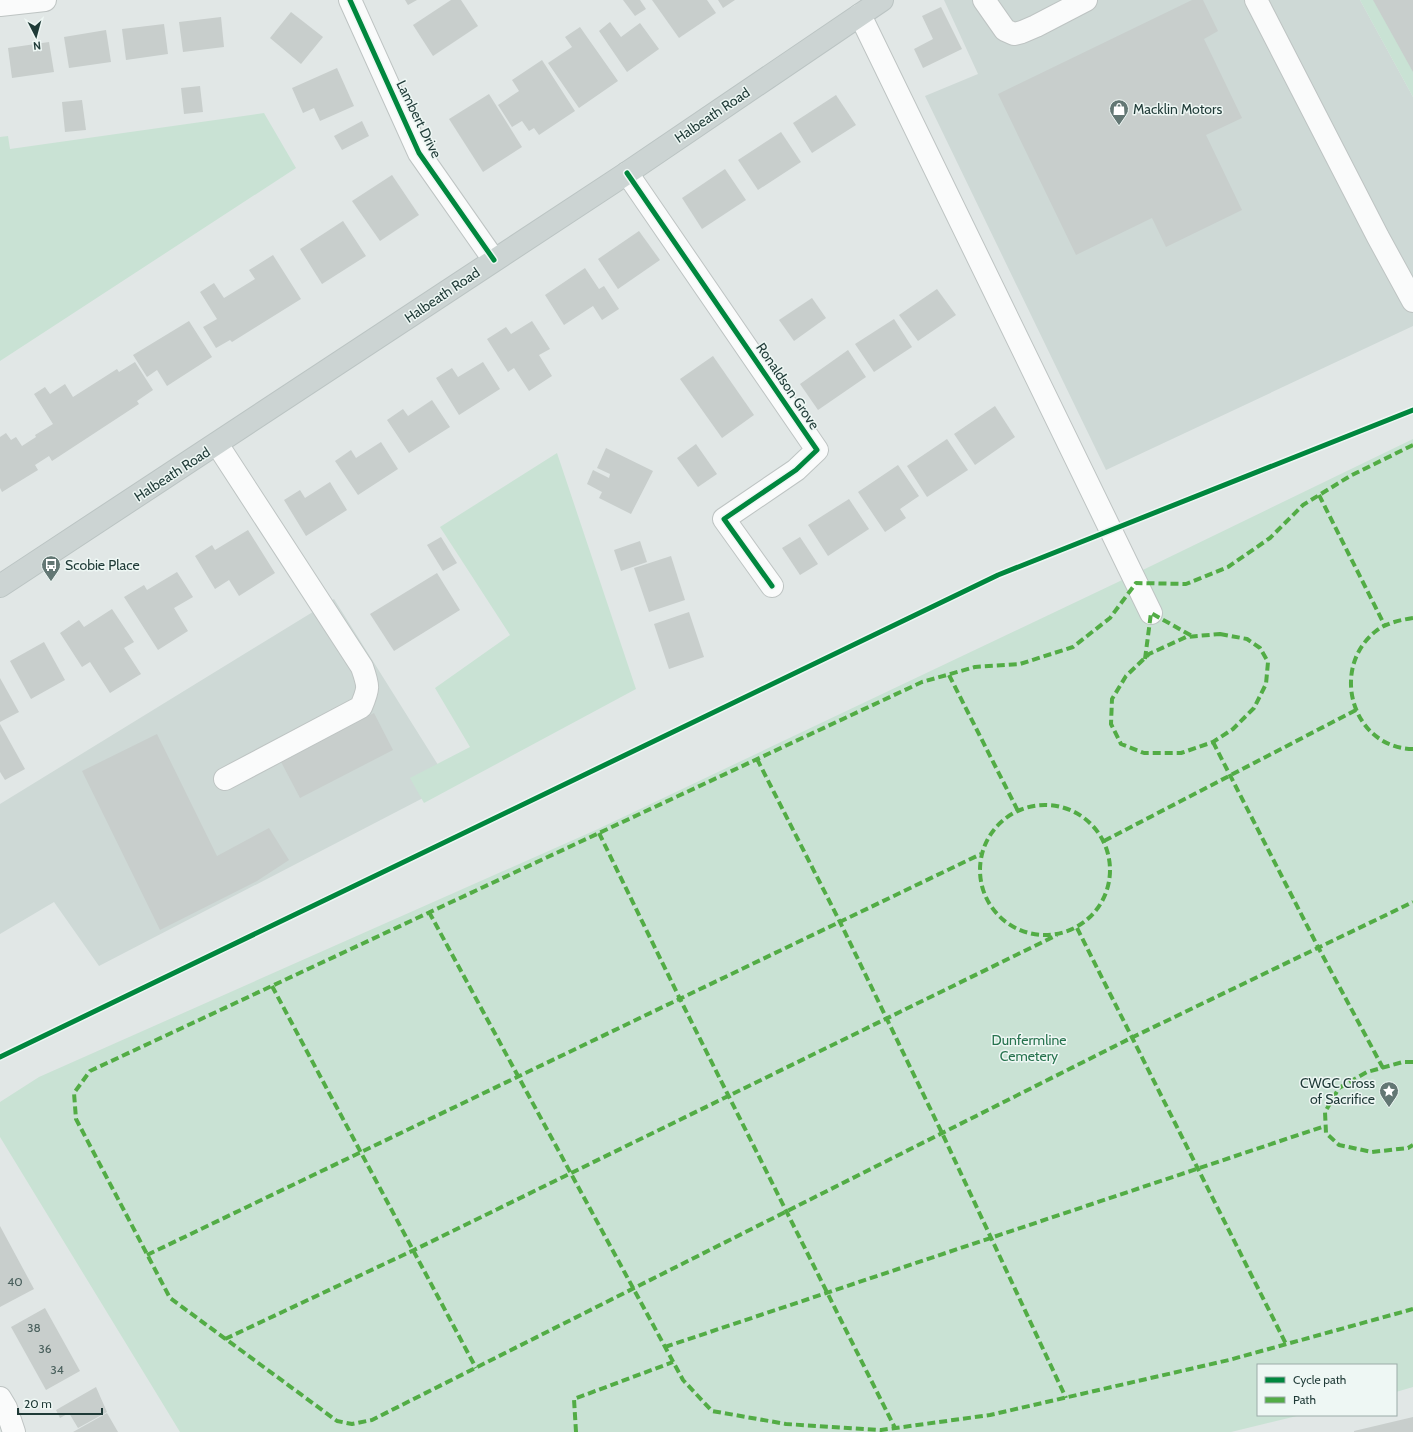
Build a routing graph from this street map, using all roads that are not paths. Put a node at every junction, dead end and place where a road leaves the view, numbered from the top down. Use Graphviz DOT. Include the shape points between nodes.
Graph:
graph roads {
  1 [pos="45,0"];
  2 [pos="350,0"];
  3 [pos="882,0"];
  4 [pos="984,0"];
  5 [pos="1086,0"];
  6 [pos="1256,0"];
  7 [pos="0,5"];
  8 [pos="860,15"];
  9 [pos="627,173"];
  10 [pos="494,260"];
  11 [pos="1413,301"];
  12 [pos="217,444"];
  13 [pos="0,586"];
  14 [pos="772,586"];
  15 [pos="1151,613"];
  16 [pos="225,779"];
  17 [pos="0,1398"];
  18 [pos="14,1432"];
  1 -- 7 [label="street"];
  2 -- 10 [label="street, Lambert Drive" via="419,153"];
  3 -- 8 [label="main road, Halbeath Road"];
  4 -- 5 [label="street" via="1005,30 1014,34 1036,26"];
  6 -- 11 [label="street"];
  8 -- 9 [label="main road, Halbeath Road"];
  8 -- 15 [label="street"];
  9 -- 10 [label="main road, Halbeath Road"];
  9 -- 14 [label="street, Ronaldson Grove" via="817,450 796,470 724,519"];
  10 -- 12 [label="main road, Halbeath Road"];
  12 -- 13 [label="main road, Halbeath Road"];
  12 -- 16 [label="street" via="362,667 368,684 361,707"];
  17 -- 18 [label="street"];
}
